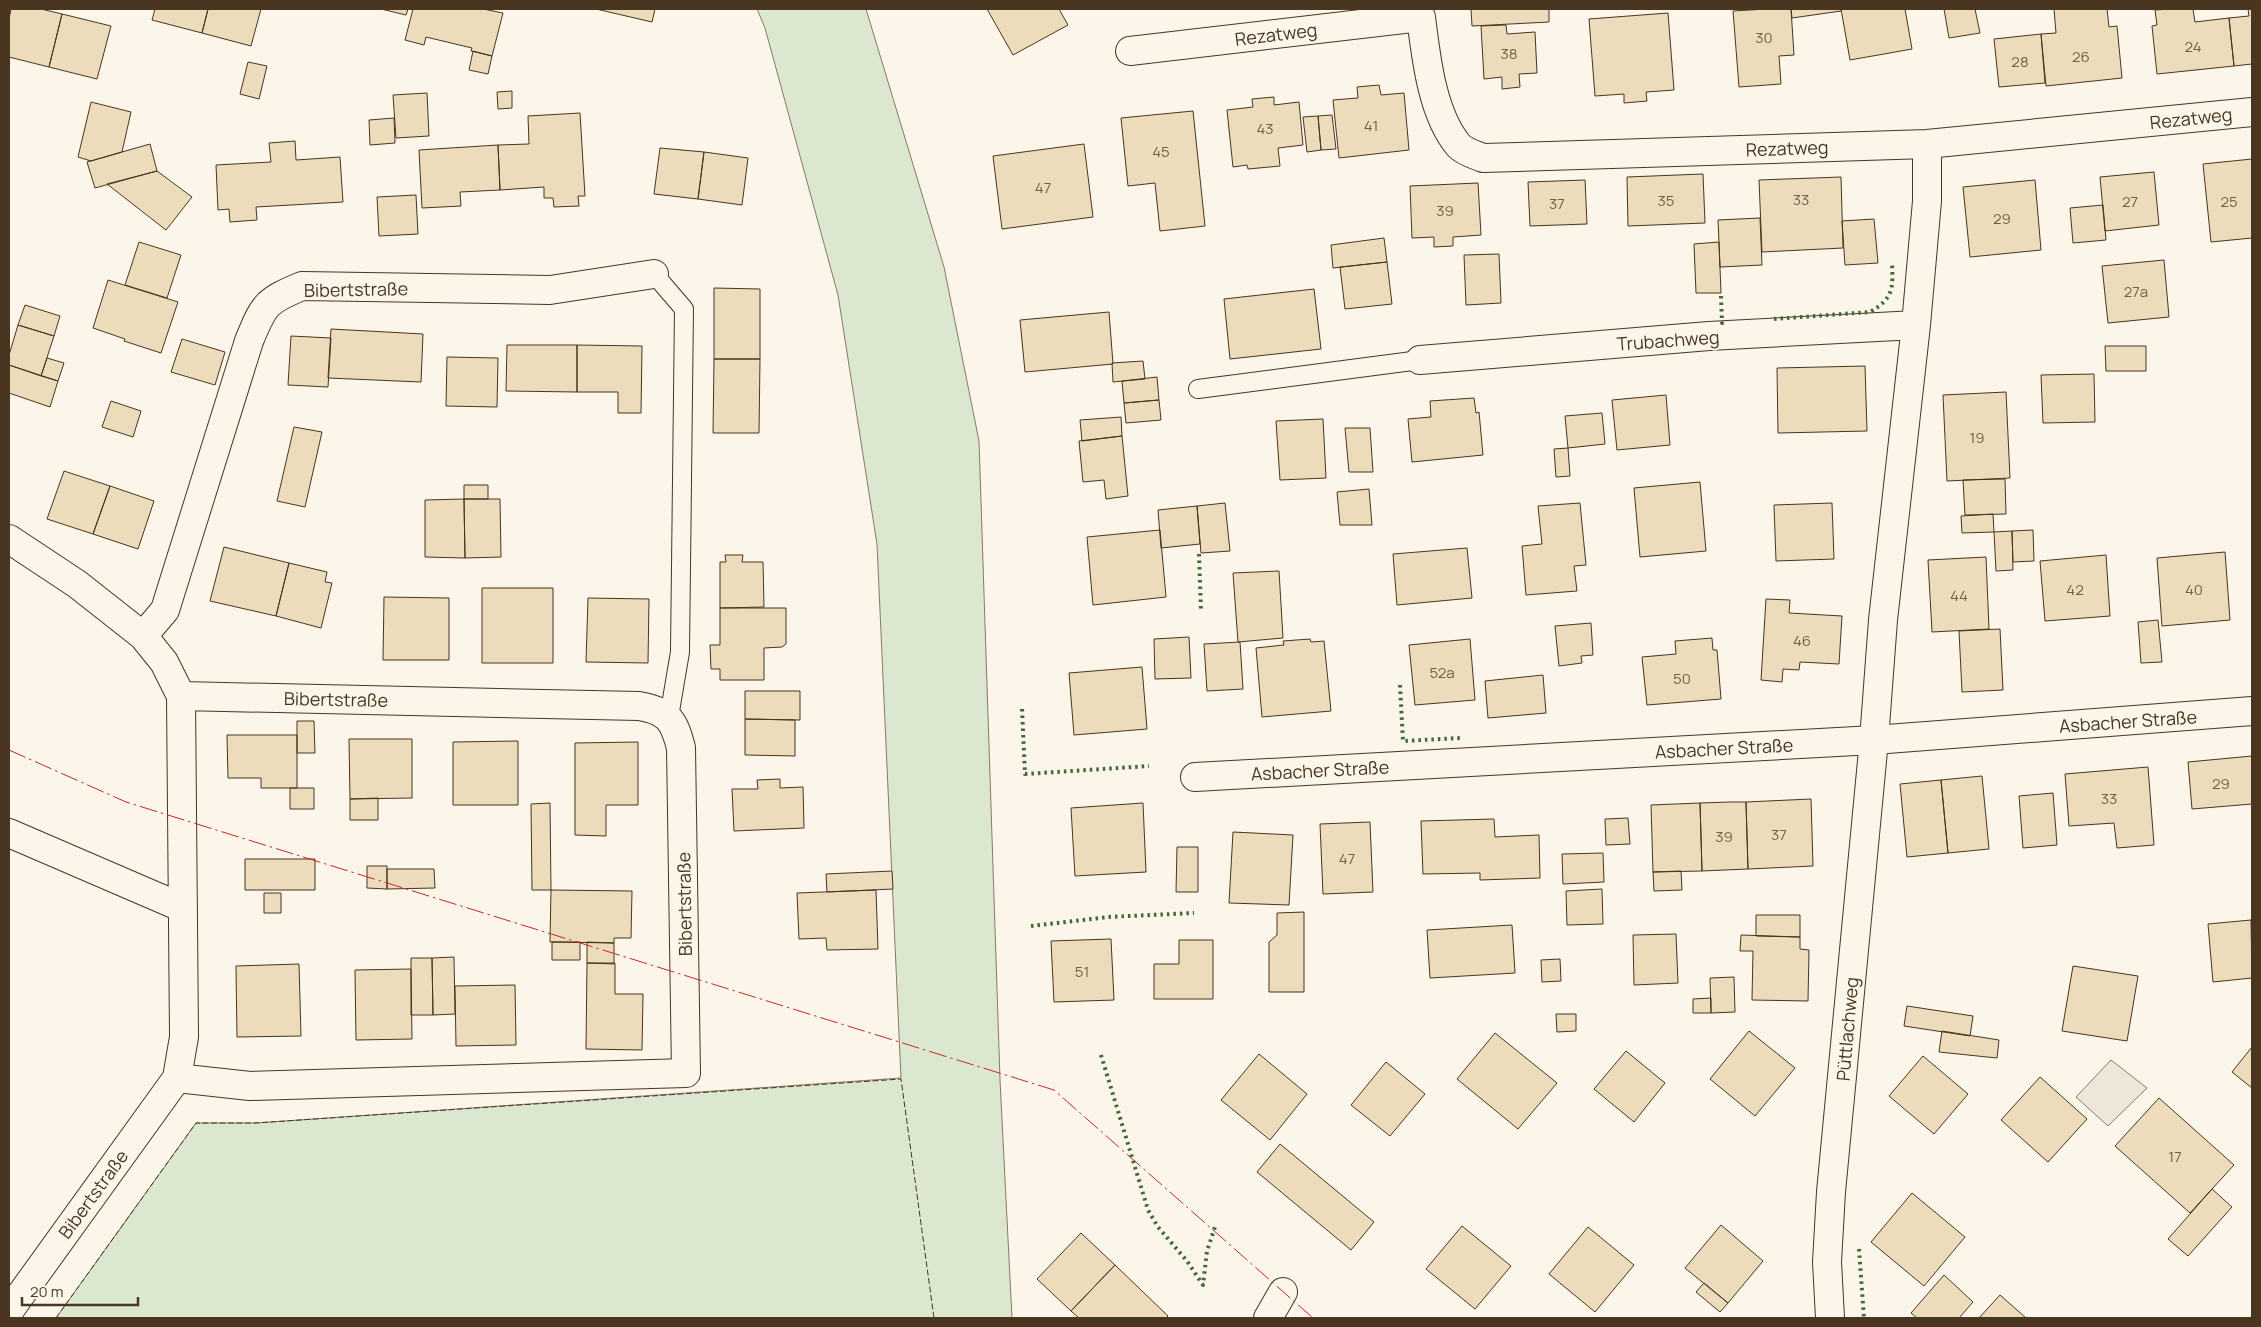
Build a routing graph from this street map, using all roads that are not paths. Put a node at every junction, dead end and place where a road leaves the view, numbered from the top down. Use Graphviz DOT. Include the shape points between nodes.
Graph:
graph roads {
  1 [pos="1421,13"];
  2 [pos="1130,51"];
  3 [pos="2252,112"];
  4 [pos="1927,144"];
  5 [pos="654,274"];
  6 [pos="1916,325"];
  7 [pos="1420,360"];
  8 [pos="1198,389"];
  9 [pos="9,539"];
  10 [pos="144,636"];
  11 [pos="181,696"];
  12 [pos="2252,711"];
  13 [pos="669,717"];
  14 [pos="1874,740"];
  15 [pos="1195,777"];
  16 [pos="9,833"];
  17 [pos="183,908"];
  18 [pos="176,1078"];
  19 [pos="1283,1292"];
  20 [pos="9,1311"];
  21 [pos="1268,1318"];
  22 [pos="1830,1318"];
  1 -- 2 [label="street, Rezatweg"];
  1 -- 4 [label="street, Rezatweg" via="1434,93 1447,128 1460,147 1483,158"];
  3 -- 4 [label="street, Rezatweg"];
  4 -- 6 [label="street" via="1927,201"];
  5 -- 10 [label="street, Bibertstraße" via="550,290 302,286 275,298 260,314 249,341 165,610"];
  5 -- 13 [label="lane" via="684,309 680,652"];
  6 -- 7 [label="street, Trubachweg" via="1709,336"];
  6 -- 14 [label="street" via="1883,620"];
  7 -- 8 [label="lane"];
  9 -- 10 [label="street, Bibertstraße" via="77,584"];
  10 -- 11 [label="street, Bibertstraße" via="164,662"];
  11 -- 13 [label="street, Bibertstraße" via="639,706 655,709"];
  11 -- 17 [label="street, Bibertstraße"];
  12 -- 14 [label="street, Asbacher Straße"];
  13 -- 18 [label="street, Bibertstraße" via="681,748 686,1073 250,1086"];
  14 -- 15 [label="street, Asbacher Straße"];
  14 -- 22 [label="street, Püttlachweg" via="1831,1192 1827,1262"];
  16 -- 17 [label="street"];
  17 -- 18 [label="street, Bibertstraße" via="184,1037"];
  18 -- 20 [label="street, Bibertstraße"];
  19 -- 21 [label="street"];
}
